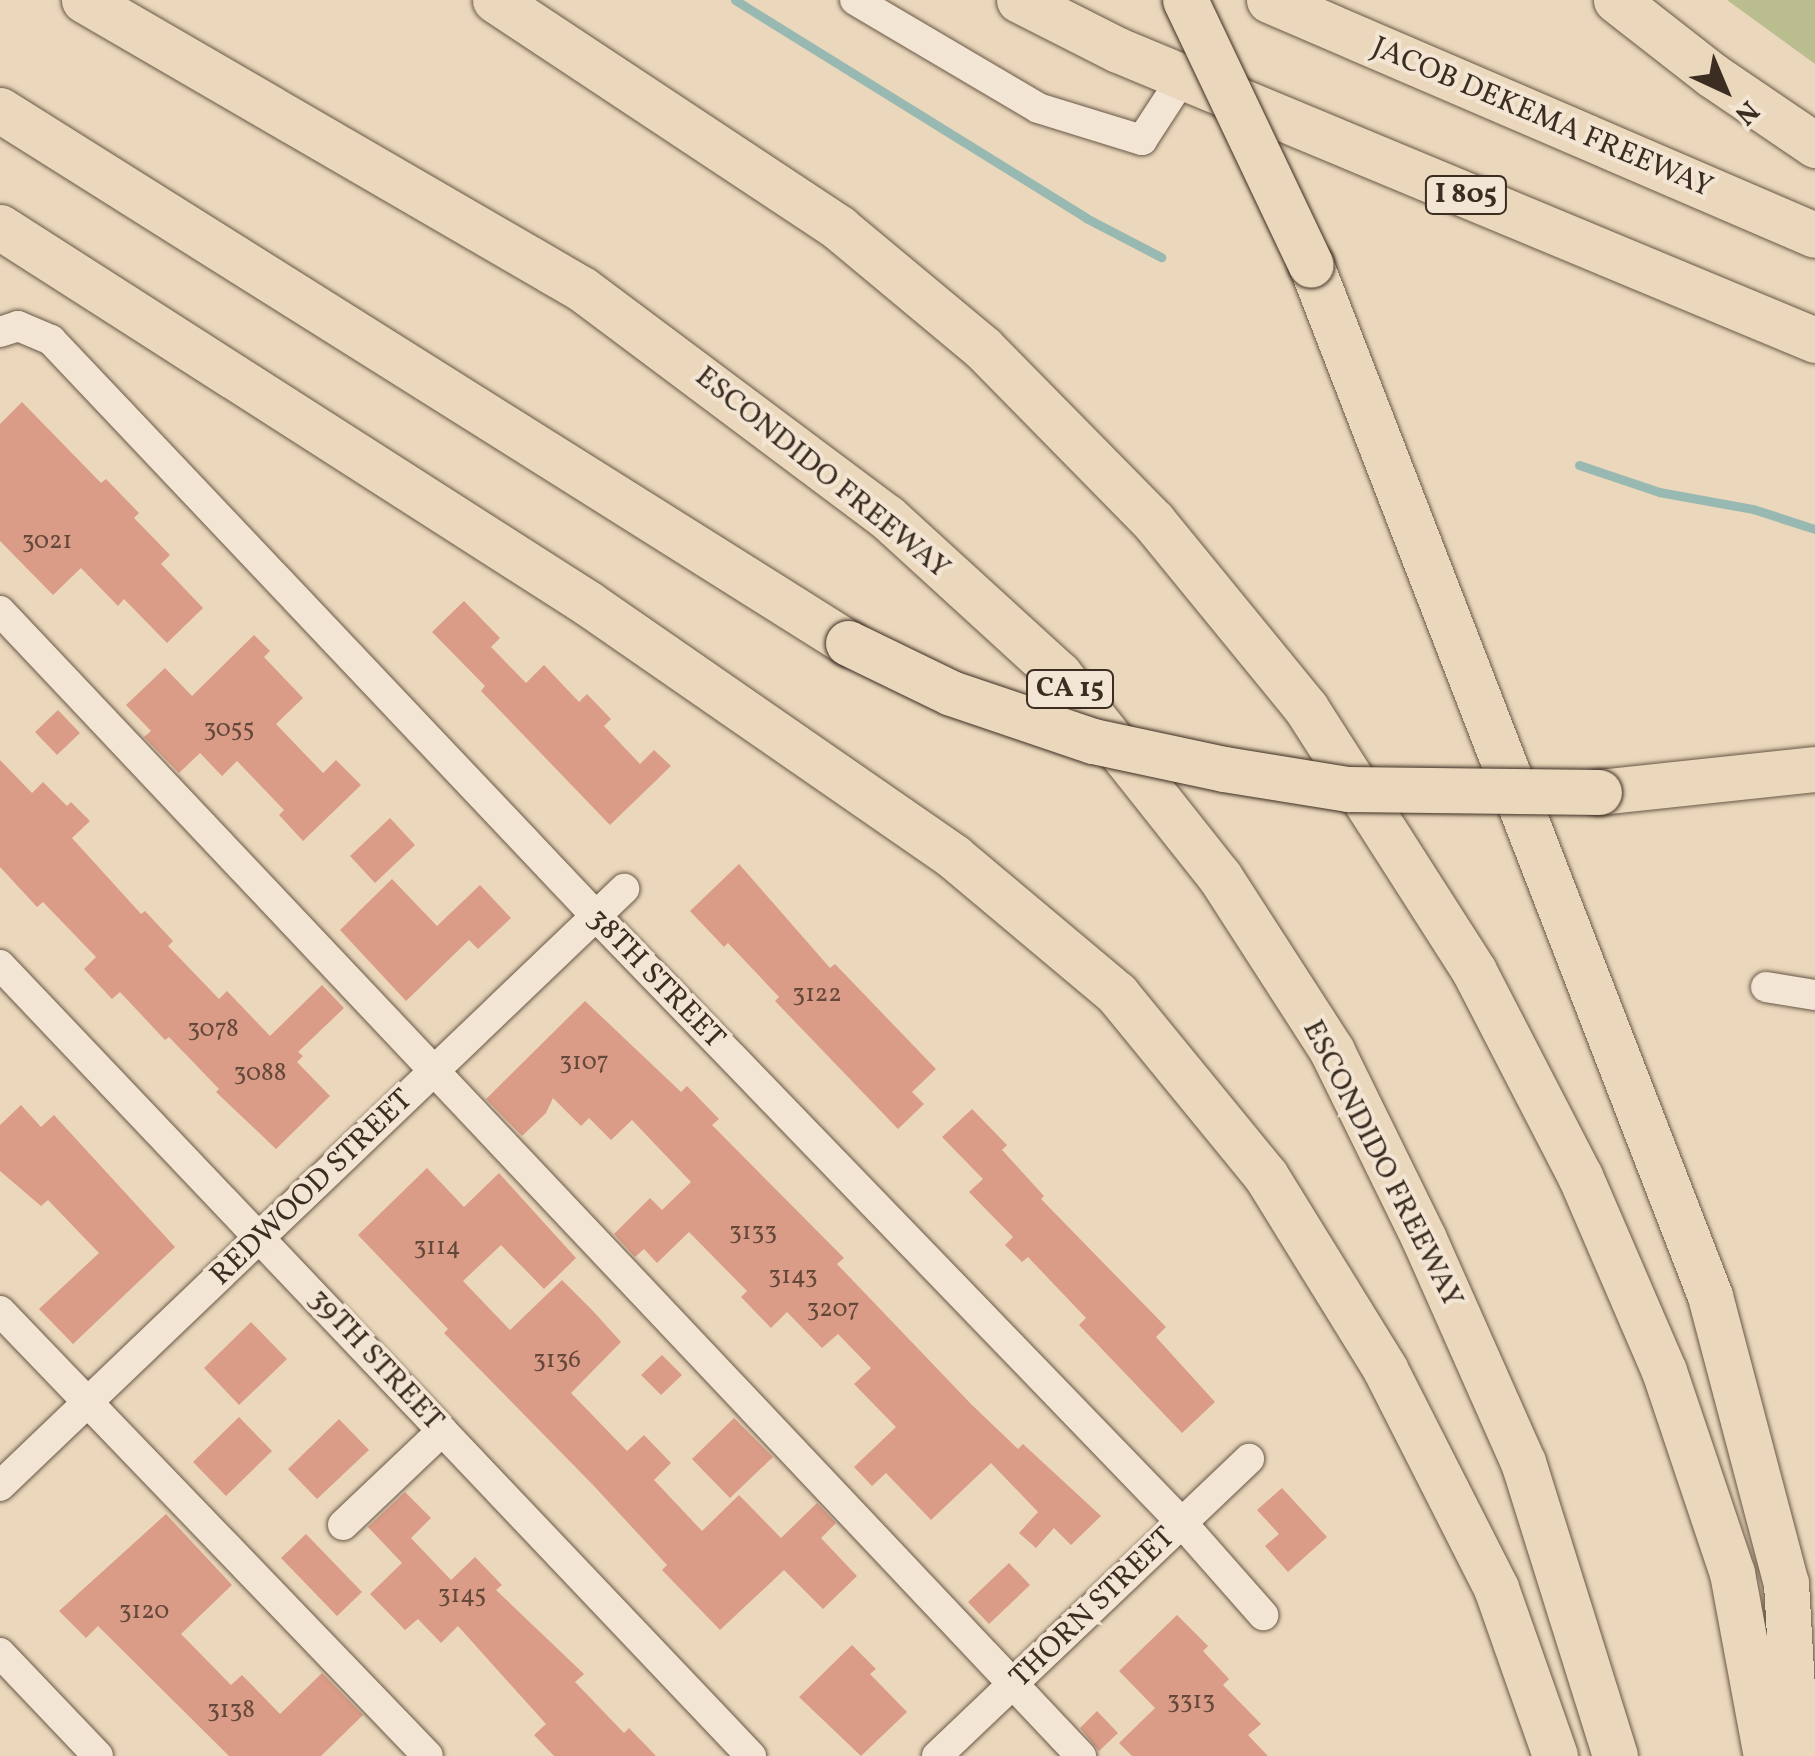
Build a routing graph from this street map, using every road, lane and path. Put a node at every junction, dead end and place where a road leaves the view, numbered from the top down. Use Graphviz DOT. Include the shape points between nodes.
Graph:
graph roads {
  1 [pos="84,0"];
  2 [pos="495,0"];
  3 [pos="855,0"];
  4 [pos="1019,0"];
  5 [pos="1185,0"];
  6 [pos="1268,0"];
  7 [pos="1616,0"];
  8 [pos="1183,77"];
  9 [pos="0,110"];
  10 [pos="1815,145"];
  11 [pos="0,228"];
  12 [pos="1815,236"];
  13 [pos="0,332"];
  14 [pos="1815,340"];
  15 [pos="0,611"];
  16 [pos="1815,769"];
  17 [pos="624,889"];
  18 [pos="596,916"];
  19 [pos="0,965"];
  20 [pos="1766,987"];
  21 [pos="1815,995"];
  22 [pos="434,1070"];
  23 [pos="260,1238"];
  24 [pos="0,1311"];
  25 [pos="88,1402"];
  26 [pos="442,1431"];
  27 [pos="1249,1460"];
  28 [pos="0,1486"];
  29 [pos="1182,1523"];
  30 [pos="343,1525"];
  31 [pos="1263,1615"];
  32 [pos="0,1653"];
  33 [pos="1013,1684"];
  34 [pos="98,1756"];
  35 [pos="428,1756"];
  36 [pos="750,1756"];
  37 [pos="937,1756"];
  38 [pos="1081,1756"];
  39 [pos="1554,1756"];
  40 [pos="1614,1756"];
  41 [pos="1766,1756"];
  42 [pos="1796,1756"];
  1 -- 40 [label="highway, ESCONDIDO FREEWAY / CA 15" via="582,289 887,517 1059,674 1220,876 1332,1051 1522,1462"];
  2 -- 41 [label="highway" via="840,228 983,348 1153,521 1306,708 1474,971 1588,1194 1664,1371 1732,1573"];
  3 -- 8 [label="street" via="1038,108 1142,140"];
  4 -- 8 [label="highway, I 805"];
  5 -- 42 [label="highway, bridge" via="1311,265 1710,1296 1786,1582"];
  6 -- 12 [label="highway, JACOB DEKEMA FREEWAY"];
  7 -- 10 [label="highway"];
  8 -- 14 [label="highway, I 805"];
  9 -- 16 [label="highway, bridge" via="848,642 951,693 1093,741 1348,788 1600,792"];
  11 -- 39 [label="highway" via="605,615 954,856 1117,994 1266,1176 1385,1369 1496,1588"];
  13 -- 18 [label="street, 38TH STREET" via="18,326 52,340"];
  15 -- 22 [label="street"];
  17 -- 18 [label="street, REDWOOD STREET"];
  18 -- 22 [label="street, REDWOOD STREET"];
  18 -- 29 [label="street, 38TH STREET"];
  19 -- 23 [label="street, 39TH STREET"];
  20 -- 21 [label="street"];
  22 -- 23 [label="street, REDWOOD STREET"];
  22 -- 33 [label="street"];
  23 -- 25 [label="street, REDWOOD STREET"];
  23 -- 26 [label="street, 39TH STREET"];
  24 -- 25 [label="street"];
  25 -- 28 [label="street, REDWOOD STREET"];
  25 -- 35 [label="street"];
  26 -- 30 [label="street"];
  26 -- 36 [label="street, 39TH STREET"];
  27 -- 29 [label="street, THORN STREET"];
  29 -- 31 [label="street, 38TH STREET"];
  29 -- 33 [label="street, THORN STREET"];
  32 -- 34 [label="street"];
  33 -- 37 [label="street, THORN STREET"];
  33 -- 38 [label="street"];
}
